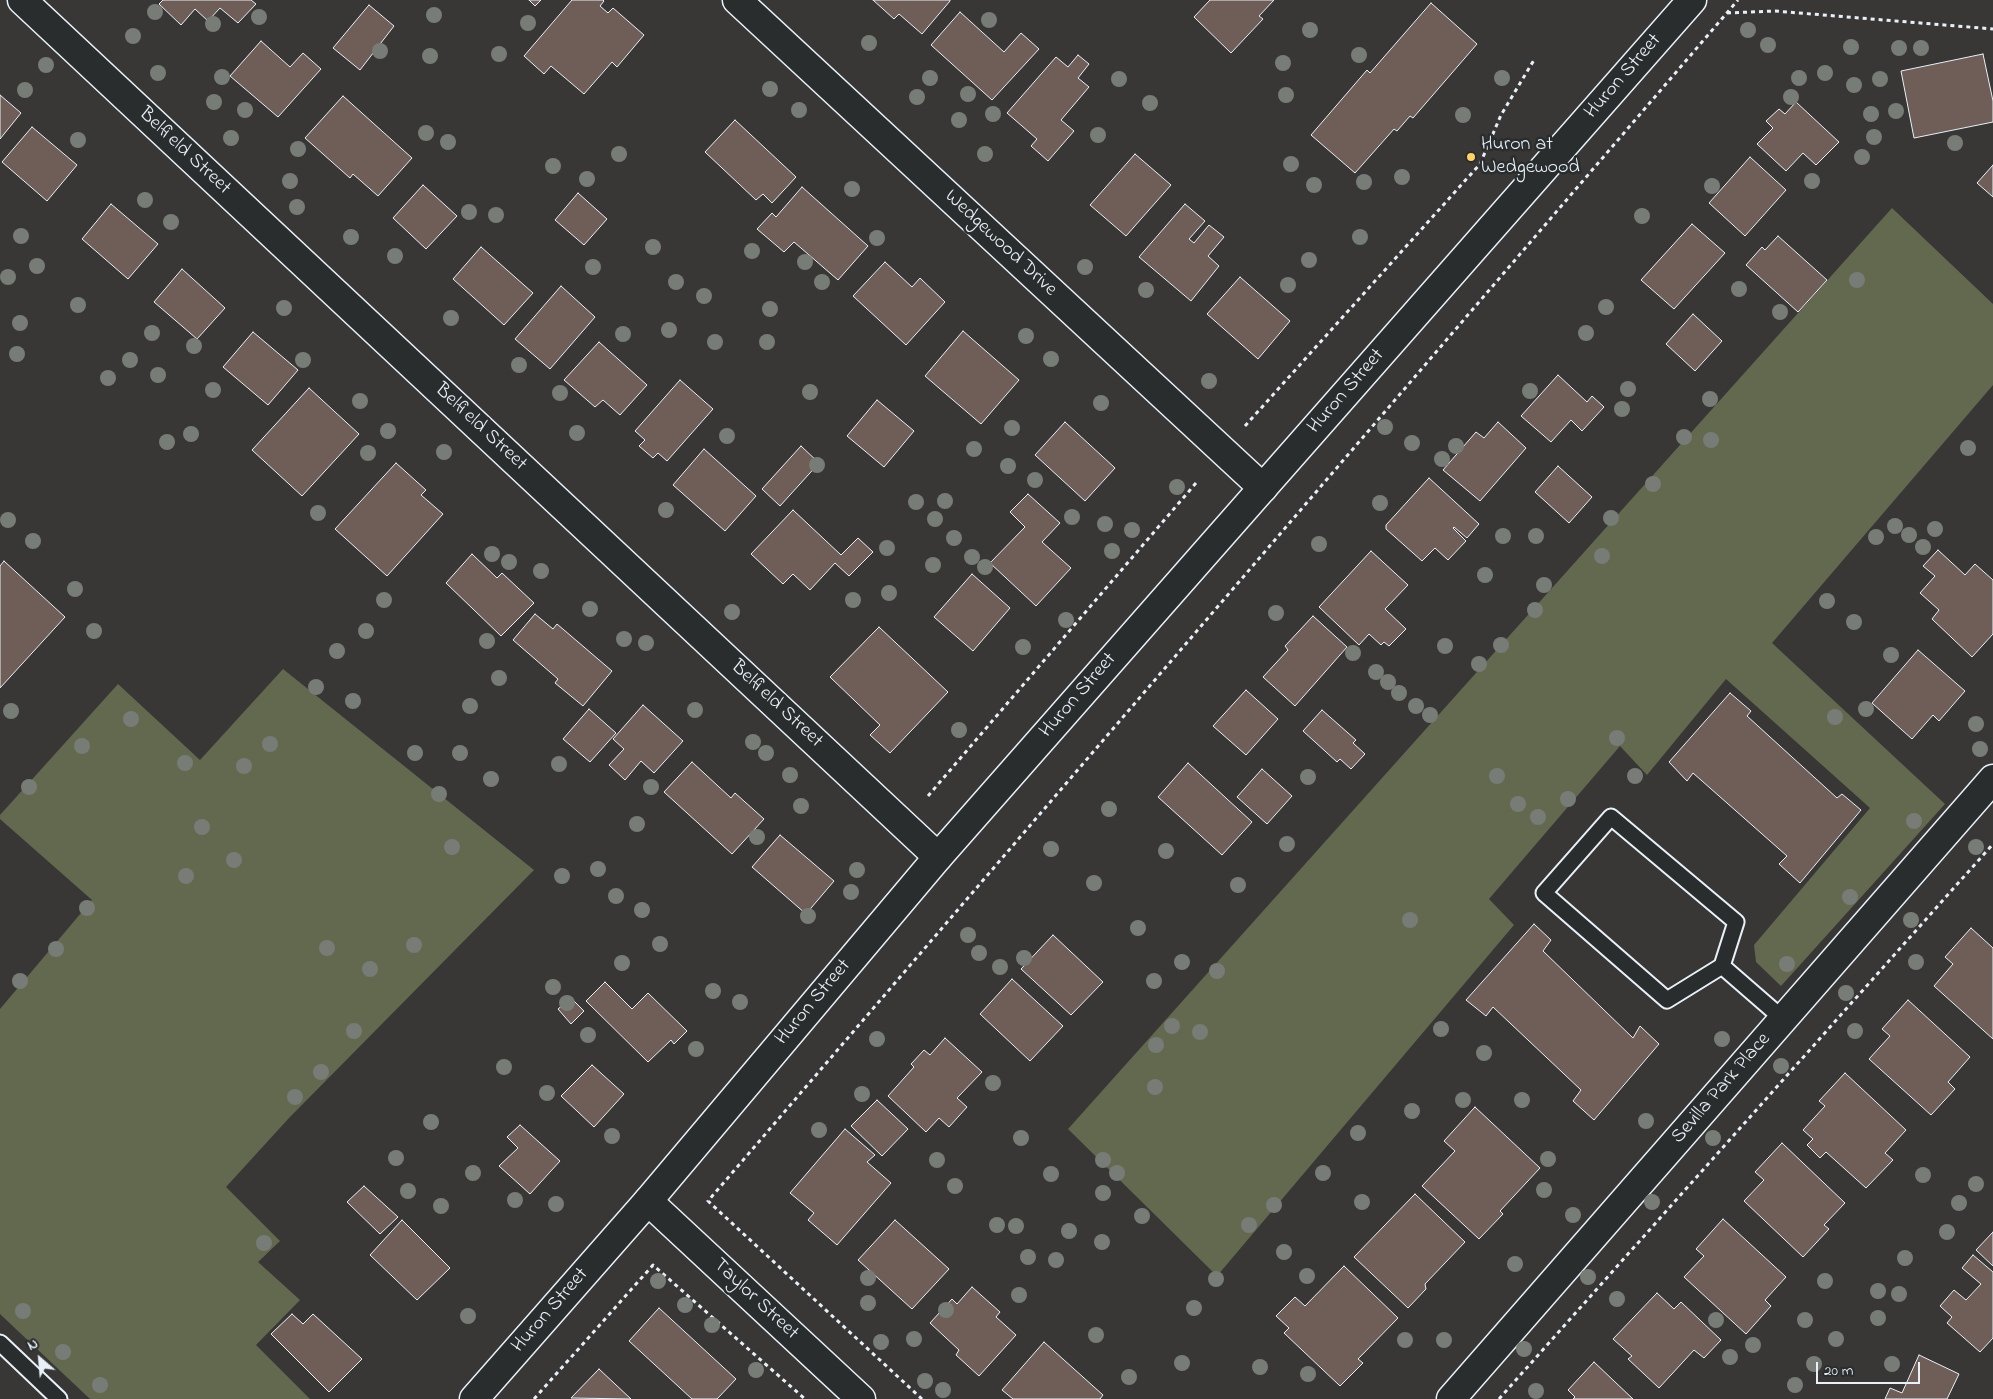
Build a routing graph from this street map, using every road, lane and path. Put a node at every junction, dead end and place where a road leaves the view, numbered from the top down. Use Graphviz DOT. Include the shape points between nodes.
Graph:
graph roads {
  1 [pos="22,0"];
  2 [pos="737,0"];
  3 [pos="1692,0"];
  4 [pos="1738,0"];
  5 [pos="1727,13"];
  6 [pos="1993,29"];
  7 [pos="1534,60"];
  8 [pos="1245,426"];
  9 [pos="1196,483"];
  10 [pos="1263,488"];
  11 [pos="1993,778"];
  12 [pos="928,796"];
  13 [pos="1993,844"];
  14 [pos="938,857"];
  15 [pos="1722,966"];
  16 [pos="1783,1019"];
  17 [pos="648,1201"];
  18 [pos="0,1344"];
  19 [pos="59,1399"];
  20 [pos="474,1399"];
  21 [pos="534,1399"];
  22 [pos="805,1399"];
  23 [pos="861,1399"];
  24 [pos="922,1399"];
  25 [pos="1451,1399"];
  26 [pos="1499,1399"];
  1 -- 14 [label="street, Belfield Street"];
  2 -- 10 [label="street, Wedgewood Drive"];
  3 -- 10 [label="street, Huron Street"];
  4 -- 5 [label="path"];
  5 -- 6 [label="path" via="1775,11"];
  5 -- 24 [label="path" via="708,1201"];
  7 -- 8 [label="path" via="1501,116 1480,164"];
  9 -- 12 [label="path"];
  10 -- 14 [label="street, Huron Street"];
  11 -- 16 [label="street, Sevilla Park Place"];
  13 -- 26 [label="path"];
  14 -- 17 [label="street, Huron Street"];
  15 -- 15 [label="lane" via="1736,922 1611,817 1544,893 1667,1000"];
  15 -- 16 [label="lane"];
  16 -- 25 [label="street, Sevilla Park Place"];
  17 -- 20 [label="street, Huron Street"];
  17 -- 23 [label="street, Taylor Street"];
  18 -- 19 [label="lane"];
  21 -- 22 [label="path" via="653,1264"];
}
